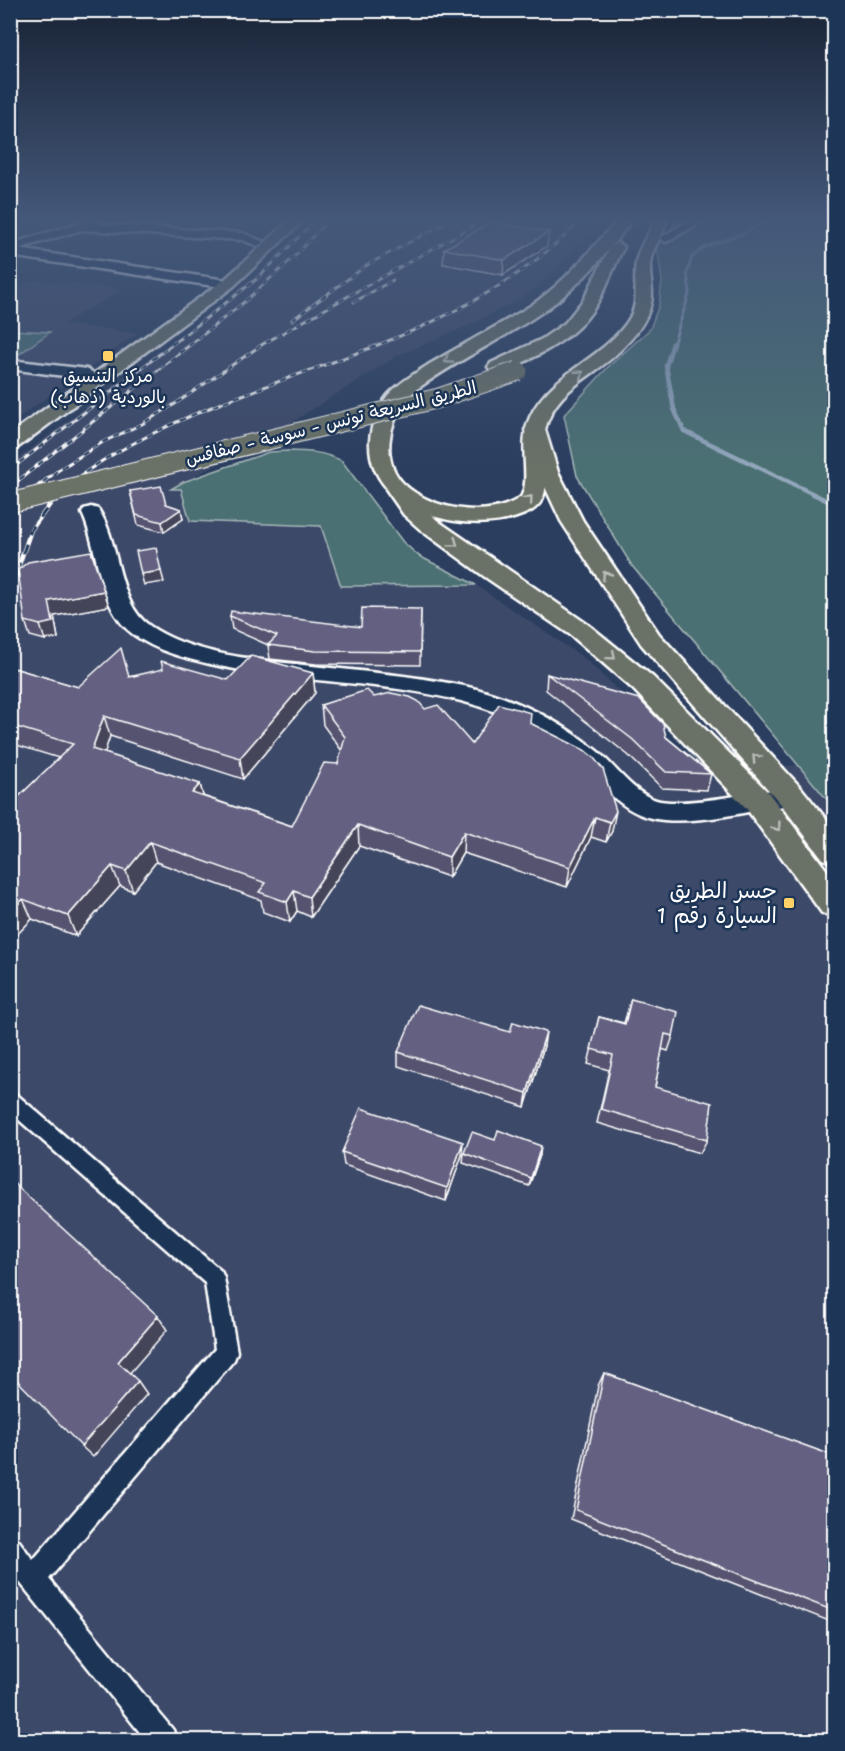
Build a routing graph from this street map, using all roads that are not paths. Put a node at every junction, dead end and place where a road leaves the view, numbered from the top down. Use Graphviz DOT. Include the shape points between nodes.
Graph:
graph roads {
  1 [pos="191,303"];
  2 [pos="194,303"];
  3 [pos="544,303"];
  4 [pos="589,303"];
  5 [pos="606,303"];
  6 [pos="643,303"];
  7 [pos="10,364"];
  8 [pos="87,374"];
  9 [pos="10,428"];
  10 [pos="536,430"];
  11 [pos="10,444"];
  12 [pos="397,489"];
  13 [pos="10,491"];
  14 [pos="10,503"];
  15 [pos="91,513"];
  16 [pos="791,795"];
  17 [pos="757,800"];
  18 [pos="834,851"];
  19 [pos="834,904"];
  20 [pos="10,1100"];
  21 [pos="10,1550"];
  22 [pos="33,1579"];
  23 [pos="163,1740"];
  1 -- 8 [label="main road"];
  2 -- 11 [label="main road"];
  3 -- 12 [label="main road, one-way" via="413,383 391,404 382,428 380,450 384,471"];
  4 -- 13 [label="main road, الطريق السريعة تونس - سوسة - صفاقس" via="578,319 551,340 460,381"];
  5 -- 14 [label="main road, الطريق السريعة تونس - سوسة - صفاقس, bridge" via="593,322 566,345 519,371 439,398"];
  10 -- 6 [label="main road, one-way" via="548,402 616,345 636,322"];
  7 -- 8 [label="street"];
  8 -- 9 [label="main road"];
  12 -- 10 [label="main road, one-way" via="436,509 469,515 494,515 523,506 534,496 537,486 533,456"];
  16 -- 10 [label="main road, one-way" via="650,639 572,521 548,472"];
  12 -- 17 [label="main road, one-way" via="430,526 612,656 689,728"];
  15 -- 17 [label="street" via="131,622 174,647 256,666 466,694 516,711 557,735 652,810 688,810"];
  16 -- 17 [label="street"];
  16 -- 18 [label="main road"];
  17 -- 19 [label="main road, one-way"];
  20 -- 22 [label="lane" via="214,1278 226,1352"];
  21 -- 22 [label="lane"];
  22 -- 23 [label="lane"];
}
